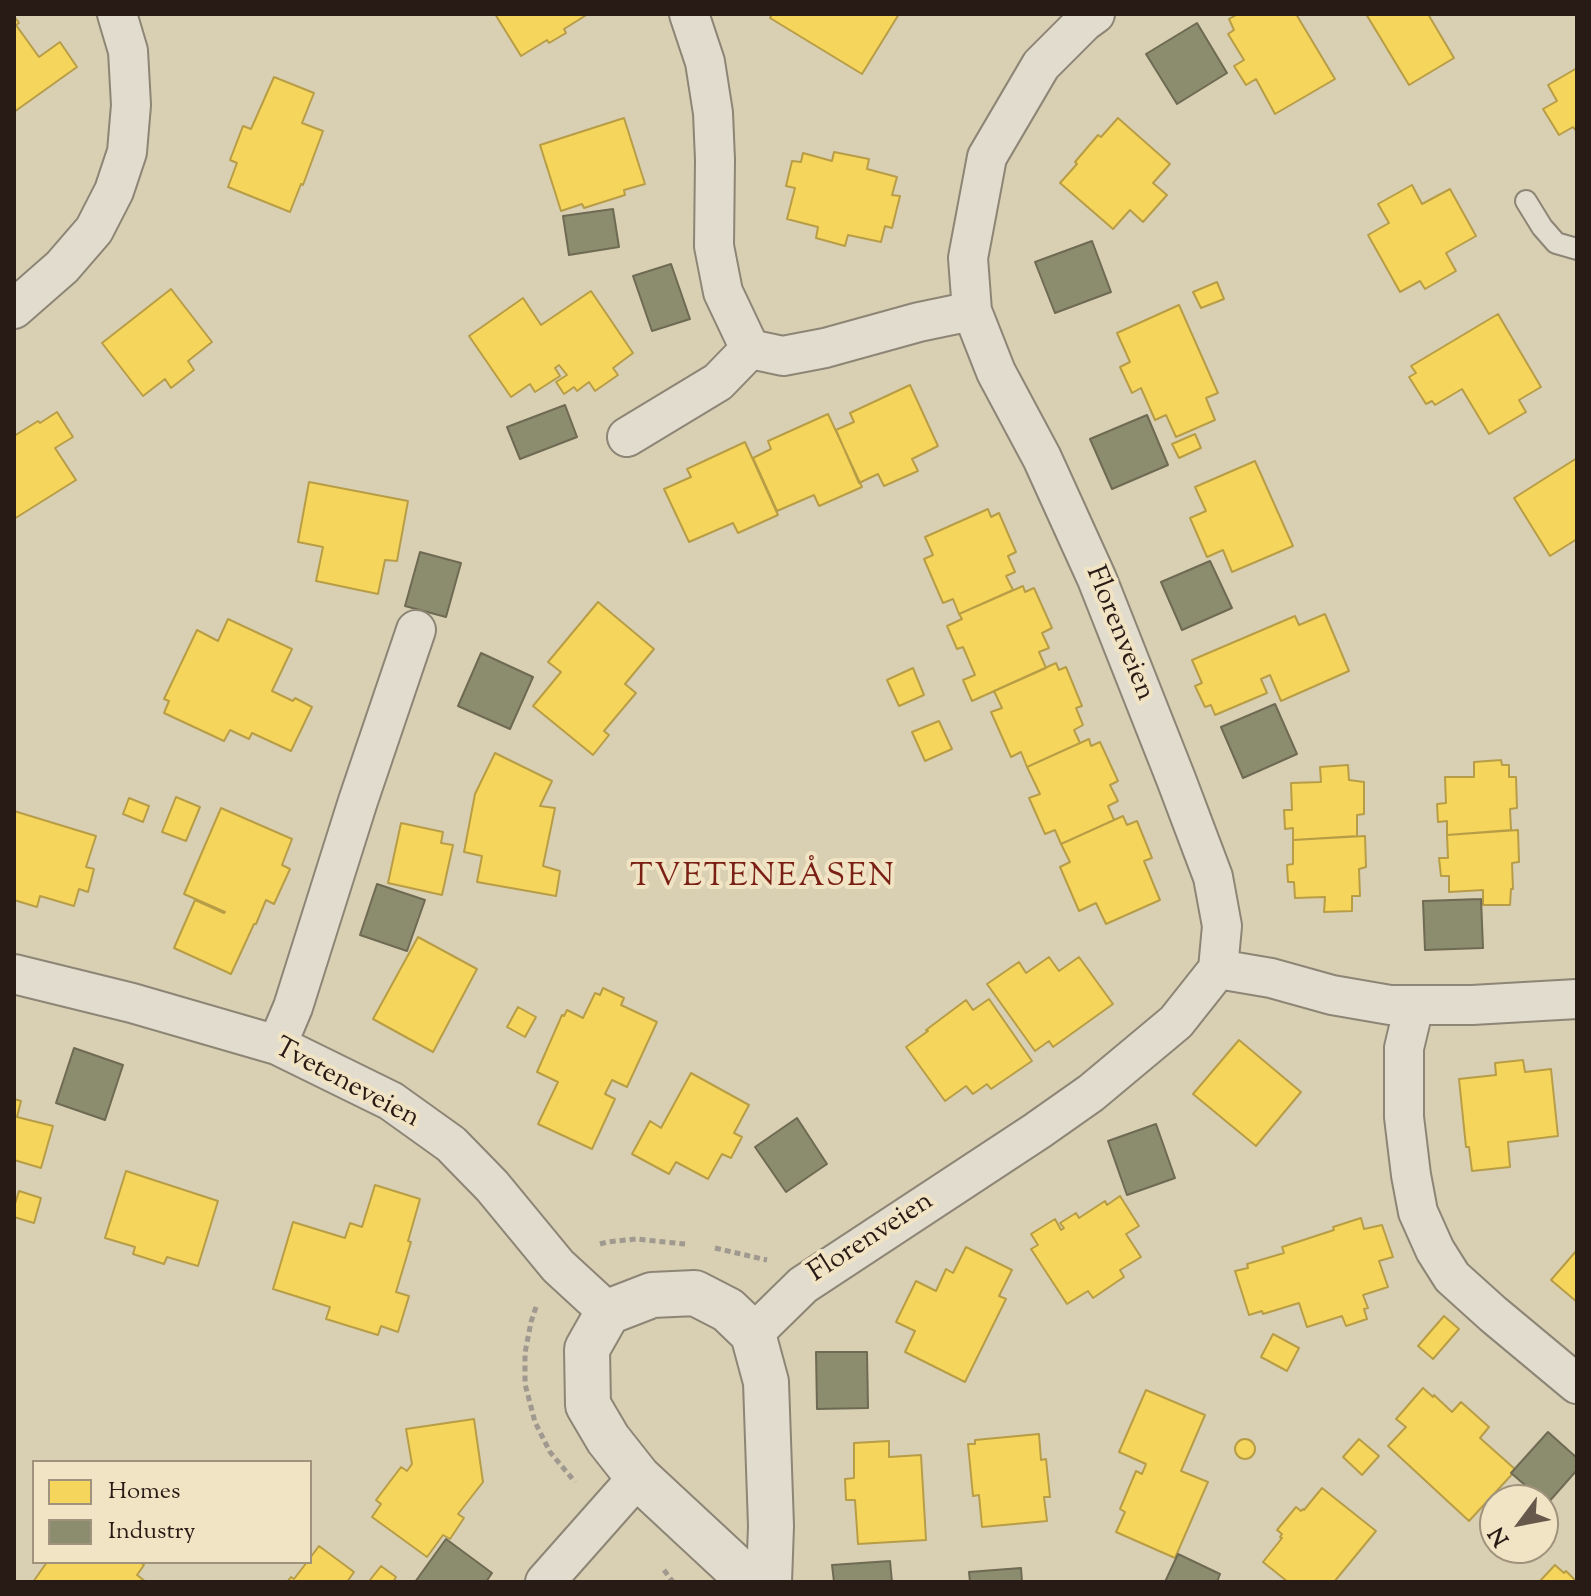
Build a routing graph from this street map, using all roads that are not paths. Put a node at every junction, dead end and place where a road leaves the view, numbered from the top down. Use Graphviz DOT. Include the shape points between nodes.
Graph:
graph roads {
  1 [pos="117,14"];
  2 [pos="689,14"];
  3 [pos="1095,14"];
  4 [pos="1526,201"];
  5 [pos="1577,249"];
  6 [pos="14,309"];
  7 [pos="972,311"];
  8 [pos="750,349"];
  9 [pos="627,437"];
  10 [pos="416,630"];
  11 [pos="1218,969"];
  12 [pos="14,974"];
  13 [pos="1577,999"];
  14 [pos="1414,1006"];
  15 [pos="277,1045"];
  16 [pos="608,1312"];
  17 [pos="753,1334"];
  18 [pos="1577,1384"];
  19 [pos="638,1477"];
  20 [pos="545,1582"];
  21 [pos="751,1582"];
  22 [pos="769,1582"];
  1 -- 6 [label="street" via="128,51 131,105 127,152 114,191 94,230"];
  2 -- 8 [label="street" via="705,62 713,113 714,246 723,292"];
  3 -- 7 [label="street, Florenveien" via="1041,65 987,157 968,258"];
  4 -- 5 [label="lane" via="1556,243"];
  7 -- 8 [label="street" via="783,356"];
  7 -- 11 [label="street, Florenveien" via="996,372 1097,579 1213,877 1222,926"];
  8 -- 9 [label="street" via="718,382"];
  10 -- 15 [label="street"];
  11 -- 14 [label="street" via="1332,995"];
  11 -- 17 [label="street, Florenveien" via="1176,1022 1091,1093 803,1285"];
  12 -- 15 [label="street, Tveteneveien"];
  13 -- 14 [label="street"];
  14 -- 18 [label="street" via="1404,1048 1404,1117 1418,1212 1452,1277"];
  15 -- 16 [label="street, Tveteneveien" via="391,1101 451,1144 558,1266"];
  16 -- 17 [label="street" via="652,1295 695,1293 728,1310"];
  16 -- 19 [label="street" via="587,1349 588,1405"];
  17 -- 22 [label="street" via="766,1382"];
  19 -- 20 [label="street"];
  19 -- 21 [label="street"];
}
